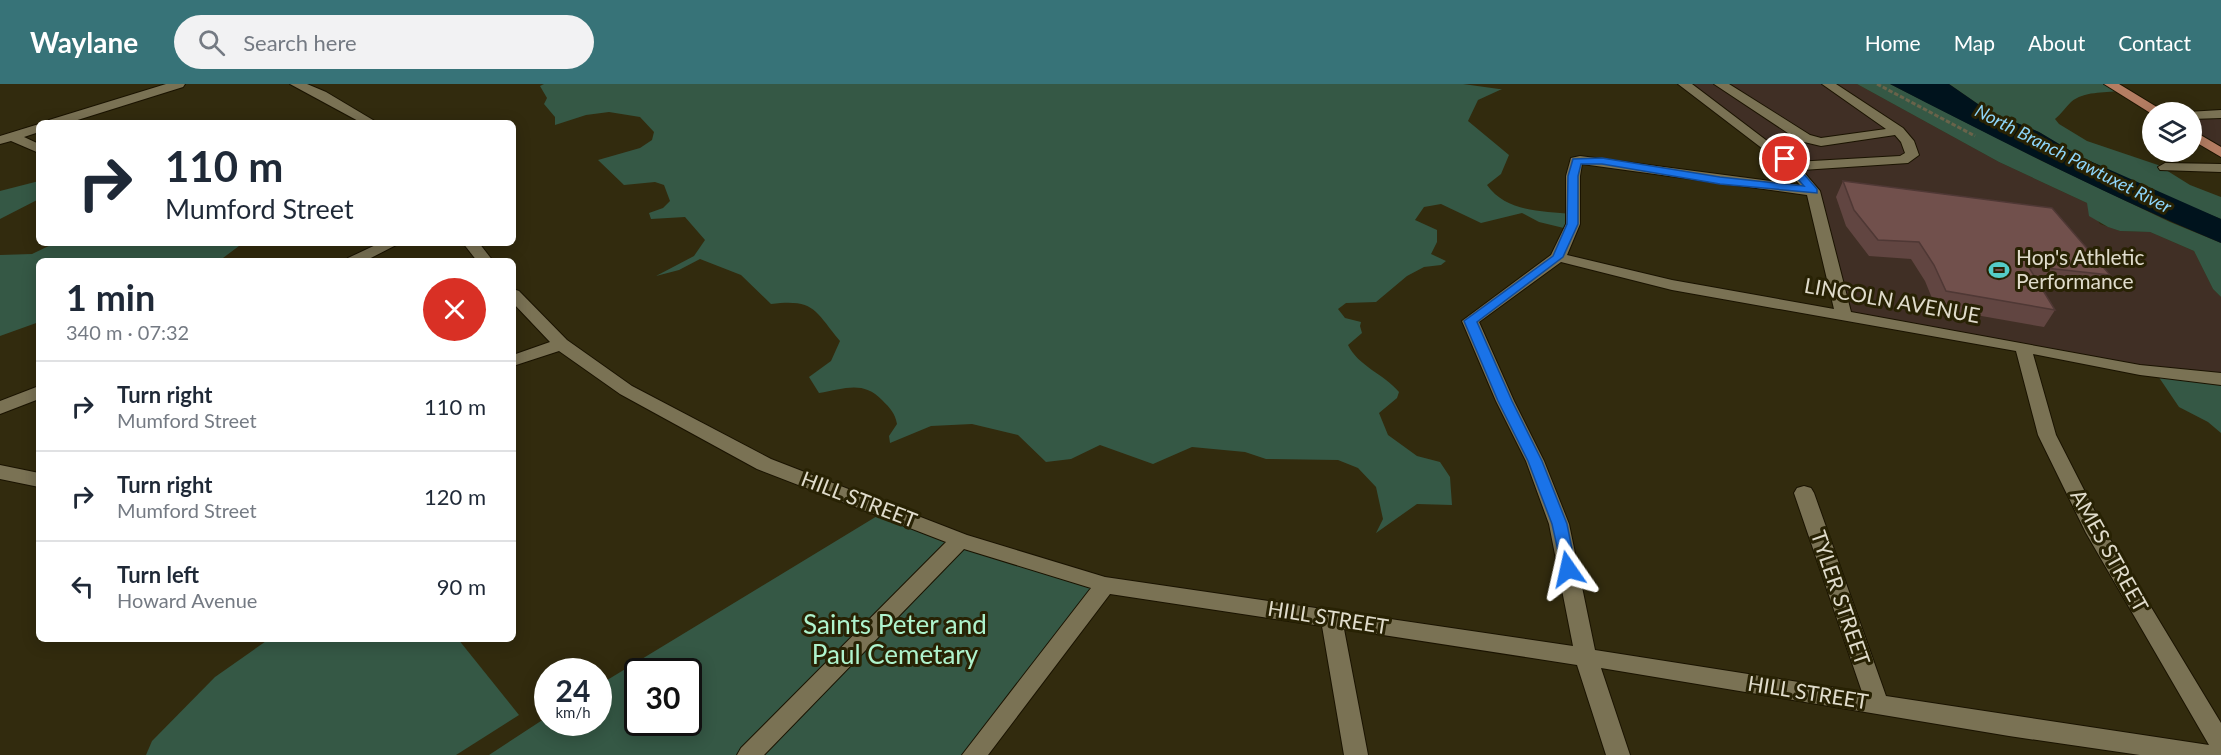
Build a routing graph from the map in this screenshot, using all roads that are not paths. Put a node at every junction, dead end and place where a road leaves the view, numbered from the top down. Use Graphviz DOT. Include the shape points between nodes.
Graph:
graph roads {
  1 [pos="179,84"];
  2 [pos="296,84"];
  3 [pos="1720,84"];
  4 [pos="1828,84"];
  5 [pos="2110,84"];
  6 [pos="1690,85"];
  7 [pos="2142,102"];
  8 [pos="2221,114"];
  9 [pos="2202,115"];
  10 [pos="64,120"];
  11 [pos="366,120"];
  12 [pos="36,129"];
  13 [pos="1898,131"];
  14 [pos="6,138"];
  15 [pos="2202,141"];
  16 [pos="36,148"];
  17 [pos="2221,153"];
  18 [pos="1791,166"];
  19 [pos="2165,167"];
  20 [pos="2221,168"];
  21 [pos="1813,191"];
  22 [pos="386,246"];
  23 [pos="473,246"];
  24 [pos="1558,257"];
  25 [pos="360,258"];
  26 [pos="483,258"];
  27 [pos="516,297"];
  28 [pos="1844,316"];
  29 [pos="561,344"];
  30 [pos="2023,347"];
  31 [pos="516,360"];
  32 [pos="2221,379"];
  33 [pos="36,393"];
  34 [pos="0,408"];
  35 [pos="0,472"];
  36 [pos="36,479"];
  37 [pos="1804,493"];
  38 [pos="960,540"];
  39 [pos="1105,585"];
  40 [pos="1331,619"];
  41 [pos="1586,657"];
  42 [pos="1877,704"];
  43 [pos="2221,744"];
  44 [pos="749,755"];
  45 [pos="974,755"];
  46 [pos="1356,755"];
  47 [pos="1618,755"];
  48 [pos="2210,755"];
  1 -- 10 [label="street"];
  2 -- 11 [label="street"];
  3 -- 13 [label="street" via="1805,138 1821,142"];
  4 -- 13 [label="street"];
  5 -- 7 [label="main road"];
  6 -- 18 [label="street"];
  8 -- 9 [label="street"];
  12 -- 14 [label="street"];
  13 -- 18 [label="street" via="1912,155 1904,160"];
  14 -- 16 [label="street"];
  15 -- 17 [label="main road"];
  18 -- 21 [label="street"];
  19 -- 20 [label="street"];
  21 -- 24 [label="street" via="1602,161 1576,161 1573,224"];
  21 -- 28 [label="street"];
  22 -- 25 [label="street"];
  23 -- 26 [label="street"];
  24 -- 28 [label="street, LINCOLN AVENUE" via="1672,285"];
  24 -- 41 [label="street" via="1470,321 1535,461 1559,524"];
  27 -- 29 [label="street, HILL STREET"];
  28 -- 30 [label="street, LINCOLN AVENUE"];
  29 -- 31 [label="street"];
  29 -- 38 [label="street, HILL STREET" via="626,390 764,464"];
  30 -- 32 [label="street, LINCOLN AVENUE" via="2140,370"];
  30 -- 43 [label="street, AMES STREET" via="2047,435 2096,533"];
  33 -- 34 [label="street"];
  35 -- 36 [label="street"];
  37 -- 42 [label="street, TYLER STREET"];
  38 -- 39 [label="street, HILL STREET"];
  38 -- 44 [label="street"];
  39 -- 40 [label="street, HILL STREET"];
  39 -- 45 [label="street"];
  40 -- 41 [label="street, HILL STREET"];
  40 -- 46 [label="street"];
  41 -- 42 [label="street, HILL STREET"];
  41 -- 47 [label="street"];
  42 -- 48 [label="street, HILL STREET"];
}
